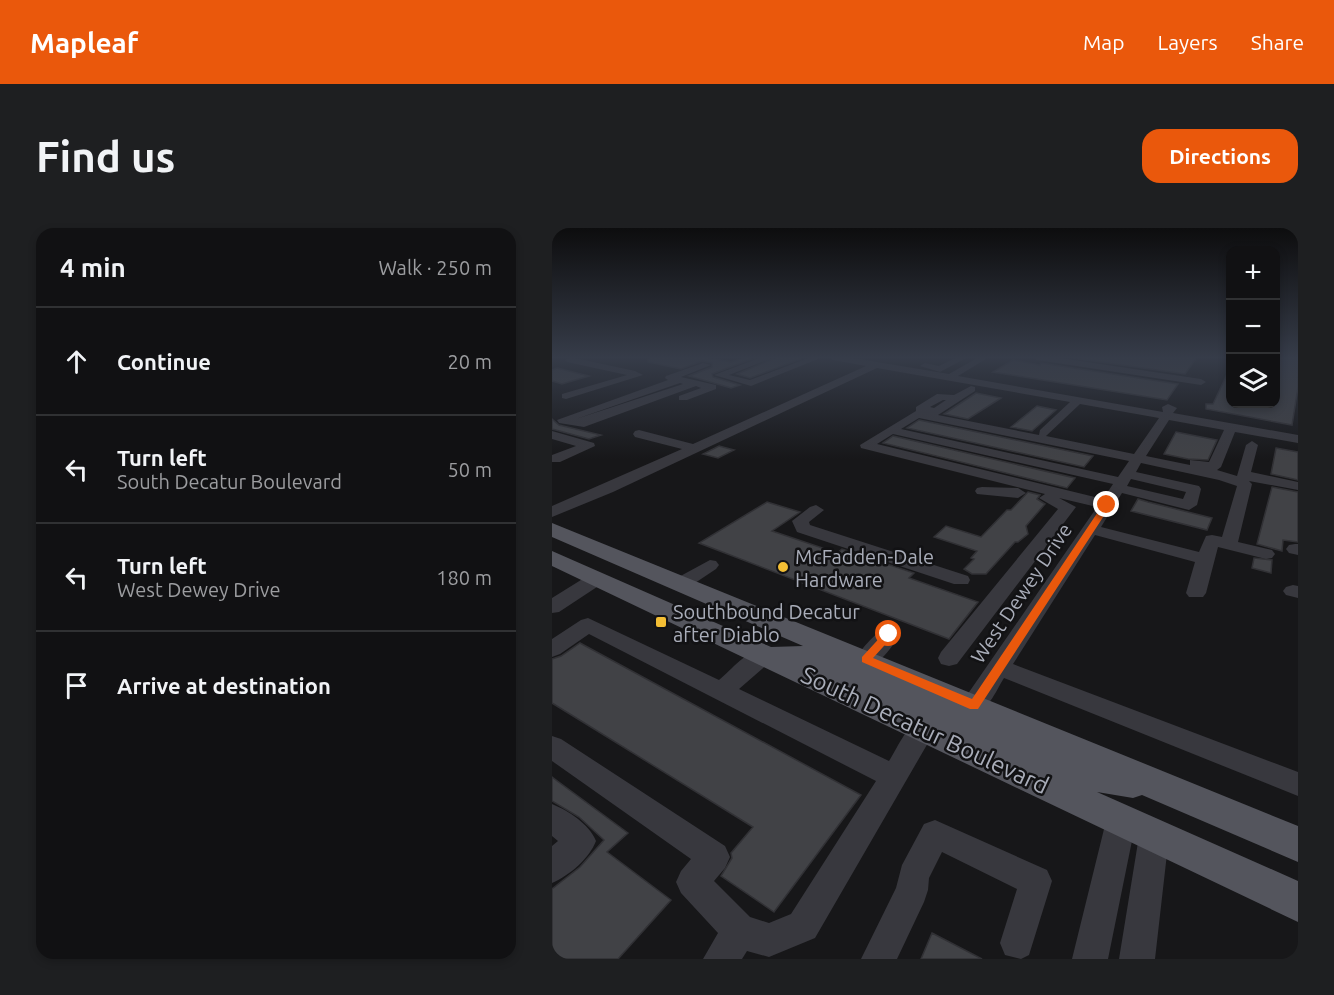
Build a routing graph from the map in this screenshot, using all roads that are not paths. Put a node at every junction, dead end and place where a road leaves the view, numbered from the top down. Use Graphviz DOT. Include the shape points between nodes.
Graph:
graph roads {
  1 [pos="583,391"];
  2 [pos="647,391"];
  3 [pos="675,391"];
  4 [pos="701,391"];
  5 [pos="812,391"];
  6 [pos="968,391"];
  7 [pos="1007,391"];
  8 [pos="552,393"];
  9 [pos="566,396"];
  10 [pos="956,399"];
  11 [pos="552,400"];
  12 [pos="1128,400"];
  13 [pos="1074,404"];
  14 [pos="1174,416"];
  15 [pos="580,424"];
  16 [pos="891,430"];
  17 [pos="1246,430"];
  18 [pos="1229,432"];
  19 [pos="1044,433"];
  20 [pos="639,434"];
  21 [pos="552,435"];
  22 [pos="1298,439"];
  23 [pos="1252,445"];
  24 [pos="696,448"];
  25 [pos="1298,449"];
  26 [pos="1113,455"];
  27 [pos="553,459"];
  28 [pos="1129,471"];
  29 [pos="1096,476"];
  30 [pos="1298,486"];
  31 [pos="982,490"];
  32 [pos="1080,498"];
  33 [pos="1107,505"];
  34 [pos="816,510"];
  35 [pos="552,512"];
  36 [pos="1064,514"];
  37 [pos="1093,526"];
  38 [pos="552,529"];
  39 [pos="1229,544"];
  40 [pos="1266,554"];
  41 [pos="552,558"];
  42 [pos="1205,559"];
  43 [pos="710,565"];
  44 [pos="596,579"];
  45 [pos="961,580"];
  46 [pos="682,583"];
  47 [pos="1196,593"];
  48 [pos="552,607"];
  49 [pos="748,611"];
  50 [pos="889,634"];
  51 [pos="552,649"];
  52 [pos="763,655"];
  53 [pos="949,658"];
  54 [pos="866,660"];
  55 [pos="998,667"];
  56 [pos="722,692"];
  57 [pos="974,705"];
  58 [pos="923,729"];
  59 [pos="552,747"];
  60 [pos="894,777"];
  61 [pos="1298,784"];
  62 [pos="1171,789"];
  63 [pos="552,818"];
  64 [pos="1121,820"];
  65 [pos="1154,836"];
  66 [pos="1298,844"];
  67 [pos="552,867"];
  68 [pos="1298,902"];
  69 [pos="740,931"];
  70 [pos="1017,943"];
  71 [pos="721,959"];
  72 [pos="879,959"];
  73 [pos="1090,959"];
  74 [pos="1137,959"];
  1 -- 9 [label="street"];
  2 -- 15 [label="street" via="563,420"];
  3 -- 15 [label="street"];
  4 -- 15 [label="street" via="600,430"];
  5 -- 24 [label="street"];
  6 -- 10 [label="street"];
  7 -- 13 [label="street"];
  8 -- 9 [label="street"];
  9 -- 11 [label="street"];
  12 -- 14 [label="street"];
  13 -- 14 [label="street"];
  13 -- 19 [label="street"];
  14 -- 18 [label="street"];
  14 -- 28 [label="street, West Dewey Drive"];
  16 -- 26 [label="street" via="917,414"];
  16 -- 29 [label="street"];
  16 -- 32 [label="street" via="866,446"];
  17 -- 18 [label="street"];
  17 -- 22 [label="street"];
  17 -- 25 [label="street" via="1244,439"];
  18 -- 28 [label="street" via="1214,467"];
  20 -- 24 [label="street"];
  21 -- 27 [label="street" via="589,446"];
  23 -- 30 [label="street" via="1243,475"];
  24 -- 35 [label="street"];
  26 -- 28 [label="street"];
  26 -- 29 [label="street"];
  28 -- 29 [label="street"];
  28 -- 33 [label="street, West Dewey Drive"];
  28 -- 39 [label="street" via="1223,476 1245,484"];
  29 -- 32 [label="street"];
  31 -- 36 [label="street" via="1058,501 1068,507"];
  32 -- 33 [label="street"];
  33 -- 37 [label="street, West Dewey Drive"];
  34 -- 45 [label="street" via="800,521 802,528"];
  36 -- 37 [label="street"];
  36 -- 53 [label="street"];
  37 -- 42 [label="street"];
  37 -- 55 [label="street, West Dewey Drive"];
  38 -- 46 [label="main road, South Decatur Boulevard"];
  39 -- 40 [label="street"];
  39 -- 42 [label="street" via="1212,540"];
  41 -- 44 [label="main road, South Decatur Boulevard"];
  42 -- 47 [label="street"];
  43 -- 46 [label="street"];
  44 -- 48 [label="street"];
  44 -- 49 [label="main road" via="626,576 691,603"];
  44 -- 52 [label="main road, South Decatur Boulevard"];
  46 -- 49 [label="main road, South Decatur Boulevard"];
  49 -- 54 [label="main road, South Decatur Boulevard"];
  50 -- 54 [label="street"];
  51 -- 56 [label="street" via="588,625"];
  52 -- 56 [label="street"];
  52 -- 57 [label="main road" via="805,656 940,711"];
  52 -- 58 [label="main road, South Decatur Boulevard"];
  54 -- 57 [label="main road, South Decatur Boulevard"];
  55 -- 57 [label="street, West Dewey Drive"];
  55 -- 61 [label="street"];
  56 -- 60 [label="street"];
  57 -- 62 [label="main road, South Decatur Boulevard"];
  58 -- 60 [label="street"];
  58 -- 62 [label="main road" via="954,725 1079,774"];
  58 -- 64 [label="main road, South Decatur Boulevard"];
  59 -- 69 [label="street" via="714,857 692,882"];
  60 -- 69 [label="street" via="803,926 769,940"];
  62 -- 66 [label="main road, South Decatur Boulevard"];
  63 -- 67 [label="street" via="581,841"];
  64 -- 65 [label="main road, South Decatur Boulevard"];
  64 -- 73 [label="street"];
  65 -- 68 [label="main road, South Decatur Boulevard"];
  65 -- 74 [label="street"];
  69 -- 71 [label="street"];
  70 -- 72 [label="street" via="1036,882 935,834"];
}
